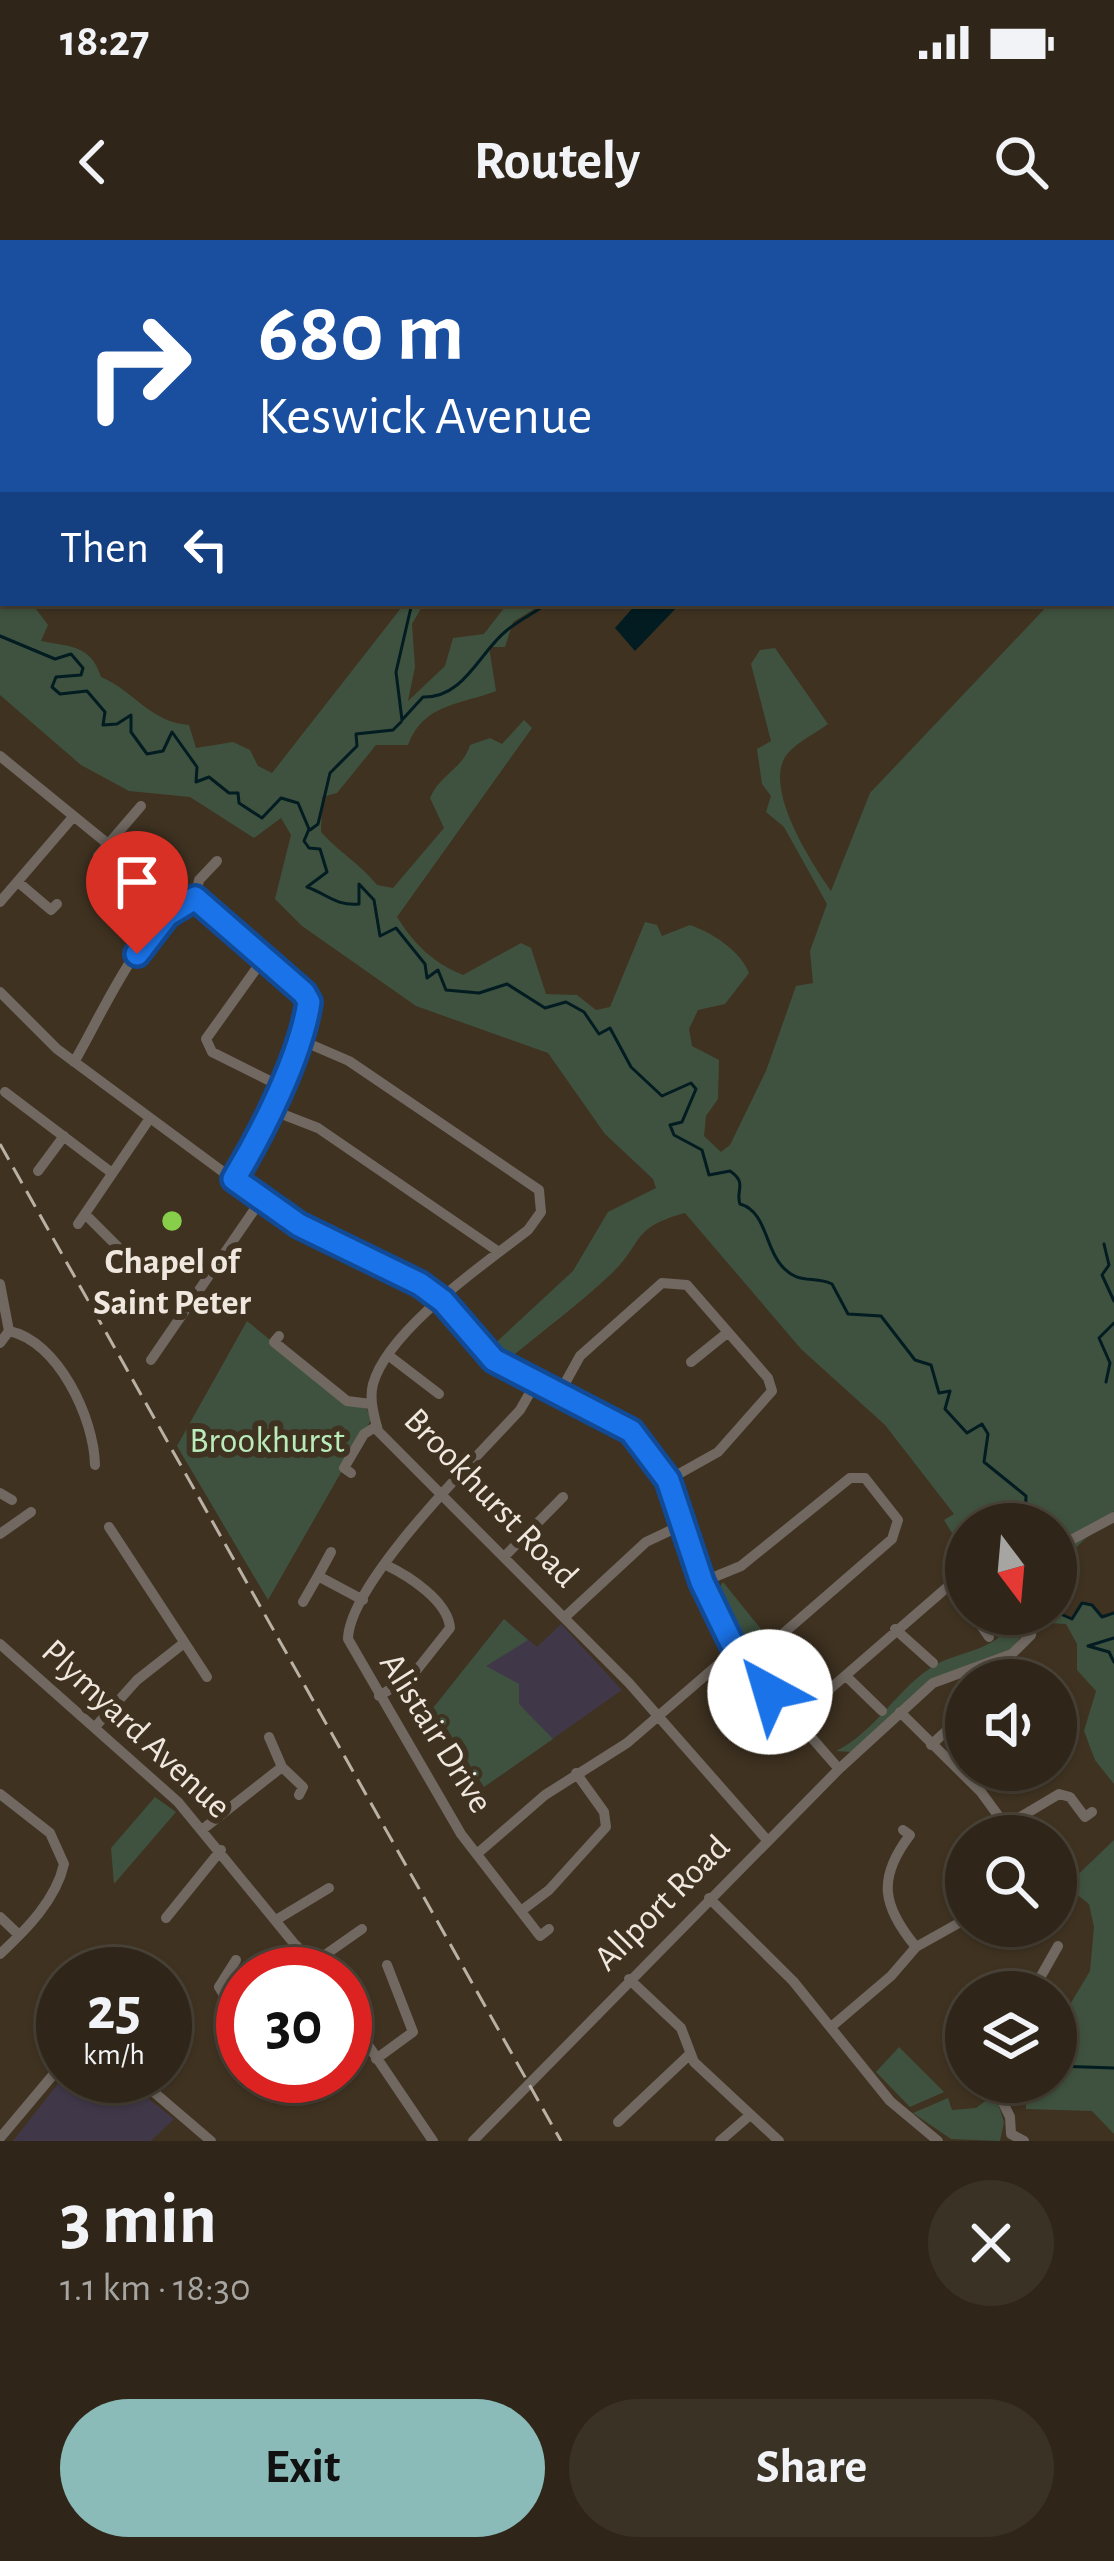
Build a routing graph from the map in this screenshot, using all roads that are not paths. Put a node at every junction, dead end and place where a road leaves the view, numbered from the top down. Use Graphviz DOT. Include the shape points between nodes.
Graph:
graph roads {
  1 [pos="5,760"];
  2 [pos="0,774"];
  3 [pos="141,806"];
  4 [pos="73,817"];
  5 [pos="108,844"];
  6 [pos="98,856"];
  7 [pos="217,861"];
  8 [pos="18,882"];
  9 [pos="195,898"];
  10 [pos="0,902"];
  11 [pos="51,910"];
  12 [pos="264,958"];
  13 [pos="0,992"];
  14 [pos="298,1039"];
  15 [pos="74,1062"];
  16 [pos="278,1085"];
  17 [pos="12,1092"];
  18 [pos="269,1109"];
  19 [pos="150,1118"];
  20 [pos="64,1136"];
  21 [pos="38,1172"];
  22 [pos="112,1173"];
  23 [pos="234,1179"];
  24 [pos="261,1200"];
  25 [pos="500,1252"];
  26 [pos="124,1264"];
  27 [pos="0,1283"];
  28 [pos="443,1301"];
  29 [pos="9,1331"];
  30 [pos="727,1333"];
  31 [pos="279,1336"];
  32 [pos="0,1343"];
  33 [pos="388,1355"];
  34 [pos="152,1360"];
  35 [pos="691,1362"];
  36 [pos="535,1384"];
  37 [pos="433,1394"];
  38 [pos="559,1394"];
  39 [pos="371,1404"];
  40 [pos="376,1426"];
  41 [pos="99,1456"];
  42 [pos="352,1473"];
  43 [pos="668,1480"];
  44 [pos="0,1493"];
  45 [pos="442,1497"];
  46 [pos="563,1497"];
  47 [pos="12,1501"];
  48 [pos="31,1512"];
  49 [pos="1114,1517"];
  50 [pos="682,1526"];
  51 [pos="109,1527"];
  52 [pos="0,1534"];
  53 [pos="1077,1537"];
  54 [pos="331,1552"];
  55 [pos="504,1557"];
  56 [pos="386,1565"];
  57 [pos="318,1576"];
  58 [pos="702,1582"];
  59 [pos="945,1589"];
  60 [pos="363,1600"];
  61 [pos="303,1602"];
  62 [pos="565,1617"];
  63 [pos="895,1629"];
  64 [pos="1031,1635"];
  65 [pos="184,1643"];
  66 [pos="2,1648"];
  67 [pos="735,1650"];
  68 [pos="933,1663"];
  69 [pos="748,1664"];
  70 [pos="207,1676"];
  71 [pos="845,1676"];
  72 [pos="380,1696"];
  73 [pos="881,1705"];
  74 [pos="900,1712"];
  75 [pos="657,1716"];
  76 [pos="793,1721"];
  77 [pos="95,1727"];
  78 [pos="945,1732"];
  79 [pos="274,1739"];
  80 [pos="931,1745"];
  81 [pos="282,1766"];
  82 [pos="838,1768"];
  83 [pos="576,1773"];
  84 [pos="304,1788"];
  85 [pos="0,1794"];
  86 [pos="995,1815"];
  87 [pos="1031,1815"];
  88 [pos="1086,1816"];
  89 [pos="203,1829"];
  90 [pos="910,1835"];
  91 [pos="767,1840"];
  92 [pos="221,1850"];
  93 [pos="478,1853"];
  94 [pos="329,1888"];
  95 [pos="709,1898"];
  96 [pos="521,1911"];
  97 [pos="0,1917"];
  98 [pos="166,1918"];
  99 [pos="276,1920"];
  100 [pos="357,1926"];
  101 [pos="945,1931"];
  102 [pos="19,1935"];
  103 [pos="540,1936"];
  104 [pos="297,1946"];
  105 [pos="337,1947"];
  106 [pos="916,1947"];
  107 [pos="1059,1953"];
  108 [pos="0,1954"];
  109 [pos="383,1971"];
  110 [pos="1047,1971"];
  111 [pos="629,1979"];
  112 [pos="831,2026"];
  113 [pos="372,2053"];
  114 [pos="689,2055"];
  115 [pos="376,2059"];
  116 [pos="36,2095"];
  117 [pos="167,2103"];
  118 [pos="1004,2103"];
  119 [pos="749,2116"];
  120 [pos="618,2122"];
  121 [pos="1,2137"];
  122 [pos="1009,2138"];
  123 [pos="211,2141"];
  124 [pos="433,2141"];
  125 [pos="473,2141"];
  126 [pos="720,2141"];
  127 [pos="779,2141"];
  128 [pos="938,2141"];
  129 [pos="1024,2141"];
  1 -- 2 [label="street"];
  1 -- 4 [label="street"];
  3 -- 5 [label="street"];
  4 -- 5 [label="street"];
  4 -- 8 [label="street"];
  5 -- 6 [label="street"];
  7 -- 9 [label="street"];
  8 -- 10 [label="street"];
  8 -- 11 [label="street"];
  9 -- 12 [label="street"];
  9 -- 15 [label="street" via="155,928"];
  12 -- 14 [label="street" via="309,1002"];
  12 -- 16 [label="street" via="206,1039 212,1052"];
  13 -- 15 [label="street"];
  14 -- 16 [label="street"];
  14 -- 25 [label="street, Brookhurst Road" via="350,1060 536,1185 537,1220"];
  15 -- 19 [label="street"];
  16 -- 18 [label="street"];
  17 -- 20 [label="street"];
  18 -- 23 [label="street"];
  18 -- 25 [label="street" via="318,1128"];
  19 -- 22 [label="street"];
  19 -- 23 [label="street"];
  20 -- 21 [label="street"];
  20 -- 22 [label="street"];
  22 -- 26 [label="street" via="82,1219 130,1258"];
  23 -- 24 [label="street"];
  24 -- 28 [label="street"];
  24 -- 34 [label="street"];
  25 -- 28 [label="street, Brookhurst Road"];
  27 -- 29 [label="street"];
  28 -- 33 [label="street, Brookhurst Road"];
  28 -- 36 [label="street" via="484,1351"];
  29 -- 32 [label="street"];
  29 -- 41 [label="street" via="37,1342 53,1360"];
  30 -- 35 [label="street"];
  30 -- 38 [label="street" via="687,1285 668,1280 580,1356"];
  30 -- 43 [label="street" via="768,1378 769,1399 718,1452"];
  31 -- 39 [label="street" via="274,1342 347,1401"];
  33 -- 37 [label="street"];
  33 -- 39 [label="street, Brookhurst Road"];
  36 -- 38 [label="street"];
  36 -- 45 [label="street, Alistair Drive"];
  38 -- 43 [label="street" via="631,1431"];
  39 -- 40 [label="street, Brookhurst Road"];
  40 -- 42 [label="street" via="344,1468"];
  40 -- 45 [label="street, Brookhurst Road"];
  43 -- 50 [label="street"];
  44 -- 47 [label="street"];
  45 -- 55 [label="street, Brookhurst Road"];
  45 -- 56 [label="street, Alistair Drive"];
  46 -- 55 [label="street"];
  48 -- 52 [label="street"];
  49 -- 53 [label="street"];
  50 -- 58 [label="street"];
  50 -- 62 [label="street" via="646,1542"];
  51 -- 65 [label="street"];
  54 -- 57 [label="street"];
  55 -- 62 [label="street, Brookhurst Road"];
  56 -- 60 [label="street, Alistair Drive"];
  56 -- 72 [label="street" via="447,1613 450,1628 412,1676"];
  57 -- 60 [label="street"];
  57 -- 61 [label="street"];
  58 -- 67 [label="street"];
  58 -- 69 [label="street" via="741,1566 850,1478 866,1478 898,1520 892,1539"];
  59 -- 63 [label="street"];
  60 -- 72 [label="street, Alistair Drive" via="348,1639"];
  62 -- 75 [label="street, Brookhurst Road"];
  63 -- 68 [label="street"];
  63 -- 71 [label="street"];
  64 -- 74 [label="street, Allport Road" via="1012,1654 933,1683"];
  65 -- 70 [label="street"];
  65 -- 77 [label="street" via="136,1680"];
  66 -- 77 [label="street, Plymyard Avenue"];
  67 -- 69 [label="street"];
  67 -- 75 [label="street"];
  69 -- 76 [label="street"];
  71 -- 73 [label="street"];
  71 -- 76 [label="street"];
  72 -- 93 [label="street, Alistair Drive"];
  74 -- 80 [label="street"];
  74 -- 82 [label="street, Allport Road"];
  75 -- 83 [label="street"];
  75 -- 91 [label="street, Brookhurst Road"];
  76 -- 82 [label="street"];
  77 -- 89 [label="street, Plymyard Avenue"];
  78 -- 80 [label="street"];
  79 -- 81 [label="street"];
  80 -- 86 [label="street"];
  81 -- 84 [label="street"];
  81 -- 89 [label="street"];
  82 -- 91 [label="street, Allport Road"];
  83 -- 93 [label="street"];
  83 -- 96 [label="street" via="606,1827"];
  85 -- 102 [label="street" via="50,1833 64,1864 57,1887"];
  87 -- 88 [label="street" via="1058,1794"];
  89 -- 92 [label="street, Plymyard Avenue"];
  90 -- 106 [label="street" via="884,1882 891,1914"];
  91 -- 95 [label="street, Allport Road"];
  92 -- 98 [label="street"];
  92 -- 99 [label="street, Plymyard Avenue"];
  93 -- 96 [label="street, Alistair Drive"];
  94 -- 99 [label="street"];
  95 -- 111 [label="street, Allport Road"];
  95 -- 112 [label="street"];
  96 -- 103 [label="street, Alistair Drive"];
  97 -- 102 [label="street"];
  99 -- 104 [label="street, Plymyard Avenue"];
  100 -- 105 [label="street"];
  101 -- 106 [label="street"];
  102 -- 108 [label="street"];
  106 -- 112 [label="street"];
  107 -- 110 [label="street"];
  109 -- 115 [label="street" via="403,1996 413,2032"];
  111 -- 114 [label="street" via="681,2029"];
  111 -- 125 [label="street, Allport Road"];
  112 -- 128 [label="street" via="890,2101"];
  113 -- 115 [label="street"];
  114 -- 119 [label="street"];
  114 -- 120 [label="street"];
  115 -- 124 [label="street"];
  116 -- 121 [label="street"];
  117 -- 123 [label="street"];
  118 -- 122 [label="street"];
  119 -- 126 [label="street"];
  119 -- 127 [label="street"];
  122 -- 129 [label="street"];
}
